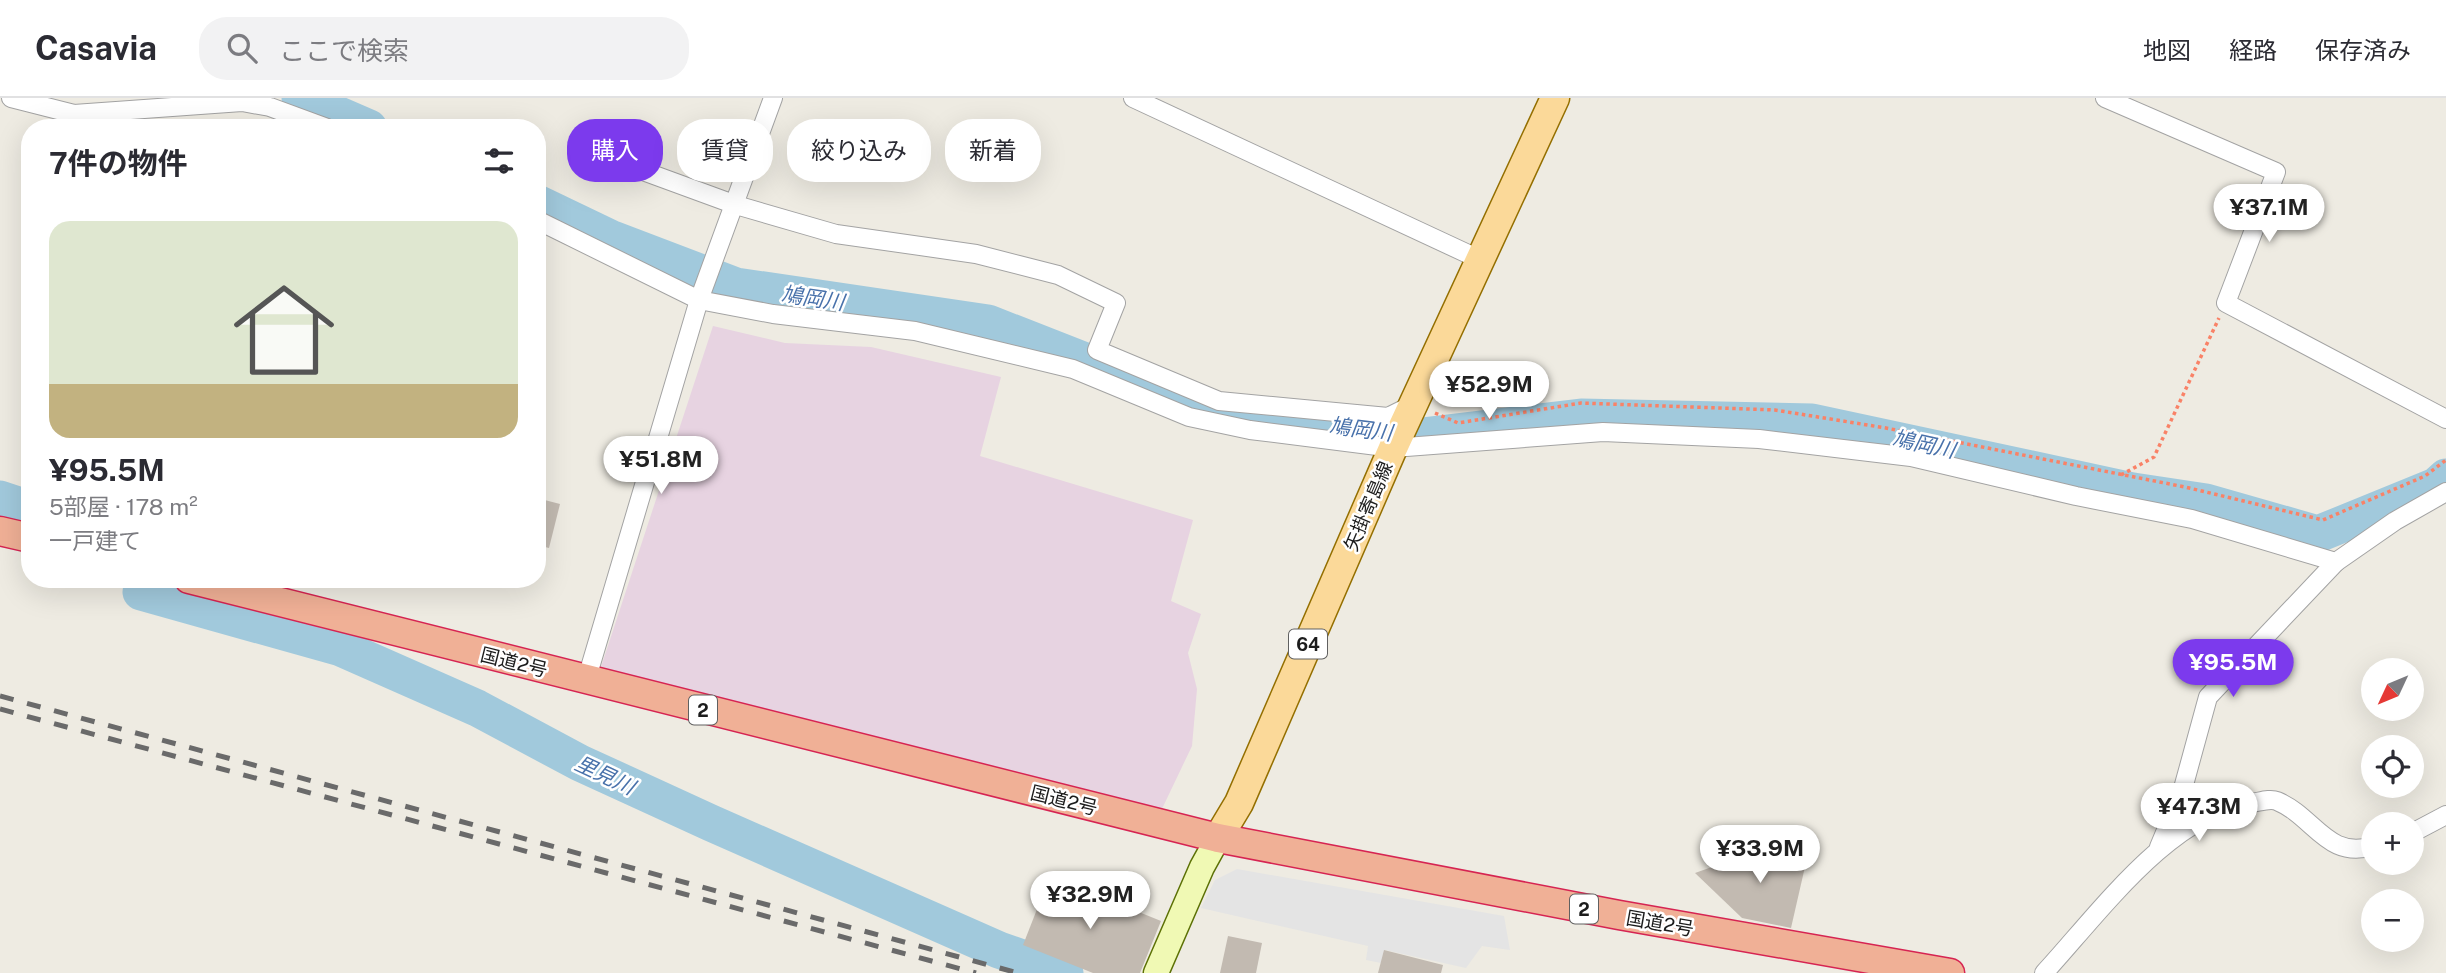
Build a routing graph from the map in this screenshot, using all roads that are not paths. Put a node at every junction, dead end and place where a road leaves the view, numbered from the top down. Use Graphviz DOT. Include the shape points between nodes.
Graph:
graph roads {
  1 [pos="11,98"];
  2 [pos="773,98"];
  3 [pos="1133,98"];
  4 [pos="1555,98"];
  5 [pos="2105,98"];
  6 [pos="303,119"];
  7 [pos="663,178"];
  8 [pos="736,205"];
  9 [pos="546,224"];
  10 [pos="1481,260"];
  11 [pos="699,300"];
  12 [pos="1412,410"];
  13 [pos="2446,419"];
  14 [pos="1393,448"];
  15 [pos="2446,492"];
  16 [pos="0,531"];
  17 [pos="21,536"];
  18 [pos="2336,562"];
  19 [pos="224,588"];
  20 [pos="586,681"];
  21 [pos="2446,815"];
  22 [pos="2424,826"];
  23 [pos="1219,838"];
  24 [pos="2158,850"];
  25 [pos="2361,850"];
  26 [pos="1156,973"];
  27 [pos="1950,973"];
  28 [pos="2044,973"];
  1 -- 6 [label="street" via="74,114 242,102"];
  2 -- 8 [label="street"];
  3 -- 10 [label="street"];
  4 -- 10 [label="main road, 矢掛寄島線 / 64"];
  5 -- 13 [label="street" via="2276,172 2226,303"];
  7 -- 8 [label="street"];
  8 -- 11 [label="street"];
  8 -- 12 [label="street" via="836,234 976,254 1058,275 1116,303 1097,350 1219,401 1388,417"];
  9 -- 11 [label="street"];
  10 -- 12 [label="main road, 矢掛寄島線 / 64"];
  11 -- 14 [label="street" via="915,331 1073,369 1189,417 1250,430"];
  11 -- 20 [label="street"];
  12 -- 14 [label="main road, 矢掛寄島線 / 64"];
  14 -- 18 [label="street" via="1603,432 1759,439 1911,457 2192,519"];
  14 -- 23 [label="main road, 矢掛寄島線 / 64" via="1239,803"];
  15 -- 18 [label="street"];
  16 -- 17 [label="highway"];
  18 -- 24 [label="street" via="2208,697 2182,792"];
  19 -- 20 [label="highway, 国道2号 / 2"];
  20 -- 23 [label="highway, 国道2号 / 2"];
  21 -- 22 [label="street"];
  23 -- 26 [label="main road"];
  23 -- 27 [label="highway, 国道2号 / 2"];
  24 -- 25 [label="street" via="2193,823 2232,805 2275,800 2333,845"];
  24 -- 28 [label="street"];
}
